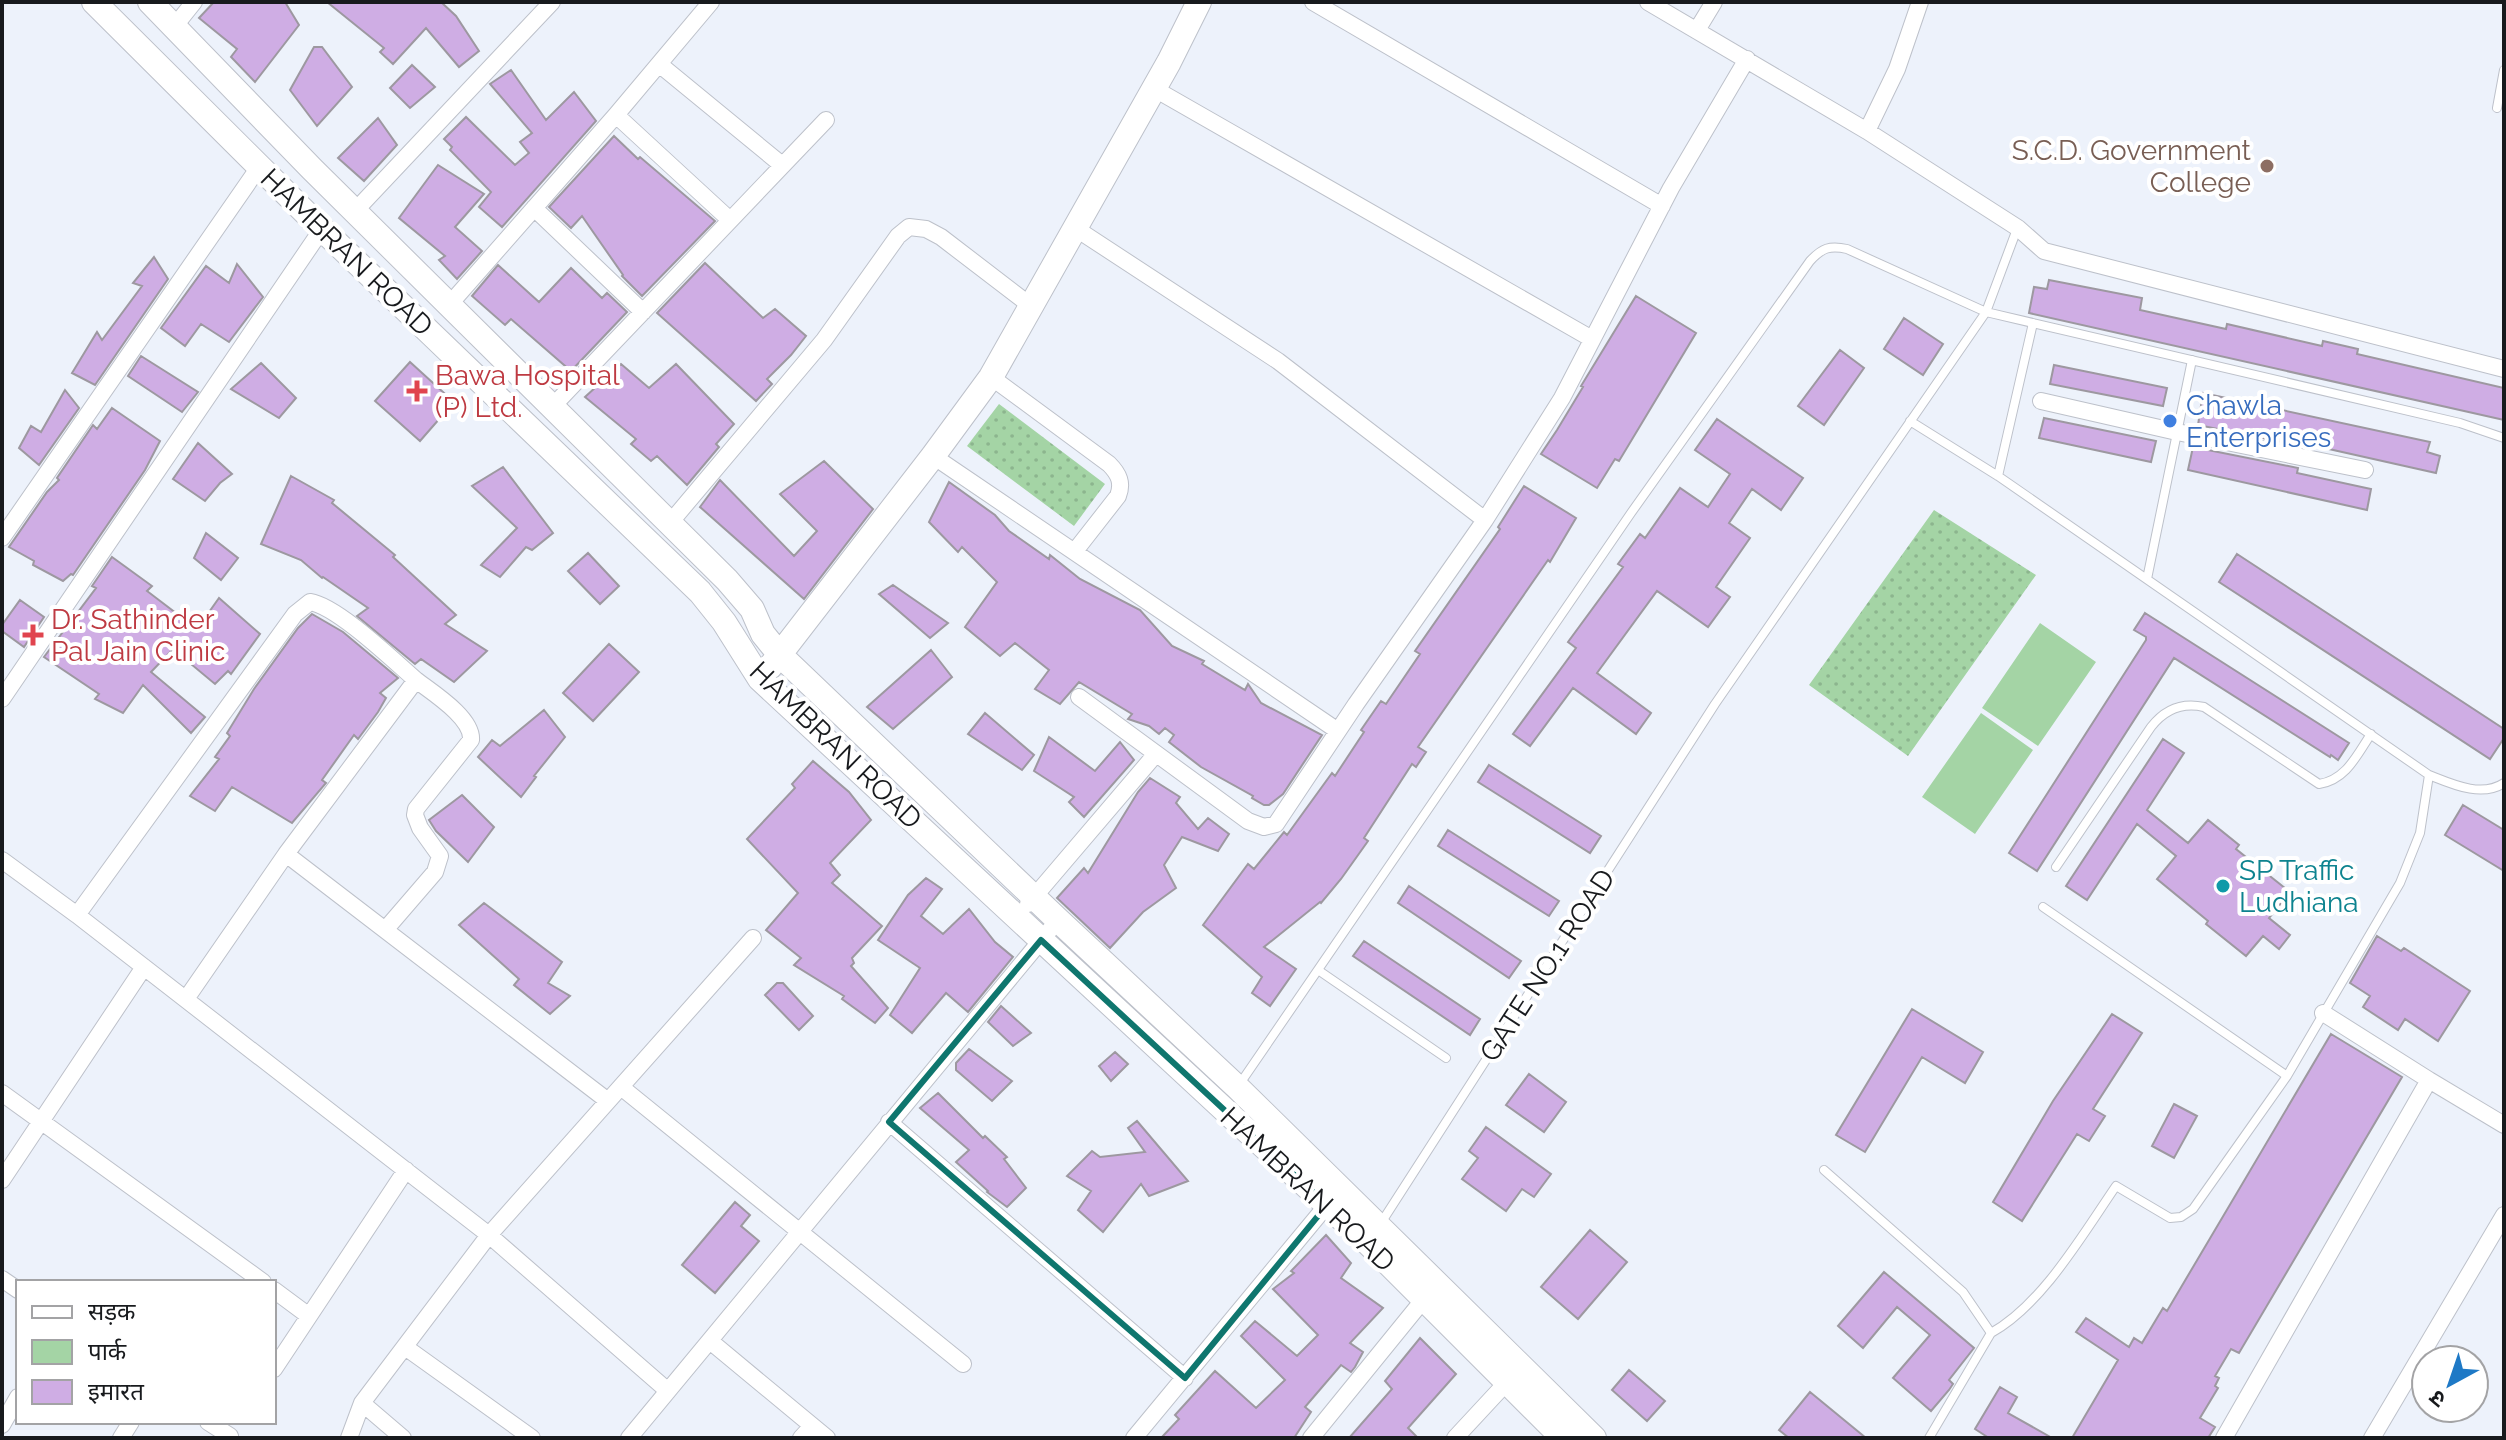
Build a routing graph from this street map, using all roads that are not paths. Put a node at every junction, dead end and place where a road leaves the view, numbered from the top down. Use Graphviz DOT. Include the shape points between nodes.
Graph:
graph roads {
  1 [pos="94,2"];
  2 [pos="150,2"];
  3 [pos="194,2"];
  4 [pos="552,2"];
  5 [pos="711,2"];
  6 [pos="1199,2"];
  7 [pos="1313,2"];
  8 [pos="1648,2"];
  9 [pos="1714,2"];
  10 [pos="1920,2"];
  11 [pos="174,27"];
  12 [pos="1697,30"];
  13 [pos="1747,59"];
  14 [pos="659,64"];
  15 [pos="2504,70"];
  16 [pos="1153,88"];
  17 [pos="2497,108"];
  18 [pos="616,115"];
  19 [pos="826,120"];
  20 [pos="1867,131"];
  21 [pos="782,165"];
  22 [pos="259,167"];
  23 [pos="1662,206"];
  24 [pos="534,208"];
  25 [pos="355,211"];
  26 [pos="730,220"];
  27 [pos="1075,228"];
  28 [pos="2018,228"];
  29 [pos="322,229"];
  30 [pos="449,305"];
  31 [pos="1031,306"];
  32 [pos="643,312"];
  33 [pos="1986,312"];
  34 [pos="2033,323"];
  35 [pos="1592,339"];
  36 [pos="2192,360"];
  37 [pos="2504,369"];
  38 [pos="991,377"];
  39 [pos="2041,401"];
  40 [pos="552,407"];
  41 [pos="1910,421"];
  42 [pos="2177,432"];
  43 [pos="2504,438"];
  44 [pos="933,456"];
  45 [pos="2365,470"];
  46 [pos="1998,476"];
  47 [pos="1485,520"];
  48 [pos="669,524"];
  49 [pos="2,538"];
  50 [pos="1075,551"];
  51 [pos="2147,579"];
  52 [pos="780,655"];
  53 [pos="760,679"];
  54 [pos="416,680"];
  55 [pos="1079,697"];
  56 [pos="2,699"];
  57 [pos="1338,731"];
  58 [pos="2371,734"];
  59 [pos="1155,755"];
  60 [pos="2429,775"];
  61 [pos="2504,783"];
  62 [pos="286,854"];
  63 [pos="2,861"];
  64 [pos="2056,867"];
  65 [pos="1034,896"];
  66 [pos="2043,907"];
  67 [pos="77,915"];
  68 [pos="1016,917"];
  69 [pos="1058,920"];
  70 [pos="385,930"];
  71 [pos="753,938"];
  72 [pos="1041,940"];
  73 [pos="144,967"];
  74 [pos="1318,970"];
  75 [pos="186,999"];
  76 [pos="2323,1013"];
  77 [pos="1446,1058"];
  78 [pos="2287,1076"];
  79 [pos="2429,1080"];
  80 [pos="621,1087"];
  81 [pos="1237,1087"];
  82 [pos="2,1093"];
  83 [pos="608,1101"];
  84 [pos="40,1120"];
  85 [pos="889,1122"];
  86 [pos="2504,1125"];
  87 [pos="406,1170"];
  88 [pos="1824,1170"];
  89 [pos="2,1180"];
  90 [pos="1327,1205"];
  91 [pos="2504,1215"];
  92 [pos="1379,1225"];
  93 [pos="801,1231"];
  94 [pos="489,1235"];
  95 [pos="2499,1235"];
  96 [pos="260,1280"];
  97 [pos="276,1291"];
  98 [pos="1424,1299"];
  99 [pos="309,1316"];
  100 [pos="1991,1333"];
  101 [pos="710,1341"];
  102 [pos="405,1347"];
  103 [pos="963,1364"];
  104 [pos="276,1366"];
  105 [pos="1185,1378"];
  106 [pos="1507,1382"];
  107 [pos="668,1391"];
  108 [pos="16,1400"];
  109 [pos="362,1403"];
  110 [pos="213,1424"];
  111 [pos="2,1425"];
  112 [pos="232,1432"];
  113 [pos="806,1432"];
  114 [pos="349,1438"];
  115 [pos="403,1438"];
  116 [pos="532,1438"];
  117 [pos="629,1438"];
  118 [pos="827,1438"];
  119 [pos="1134,1438"];
  120 [pos="1311,1438"];
  121 [pos="1455,1438"];
  122 [pos="1563,1438"];
  123 [pos="1594,1438"];
  124 [pos="1929,1438"];
  125 [pos="2224,1438"];
  126 [pos="2372,1438"];
  1 -- 22 [label="main road, HAMBRAN ROAD"];
  2 -- 11 [label="main road, HAMBRAN ROAD"];
  3 -- 11 [label="street"];
  4 -- 25 [label="street"];
  5 -- 14 [label="street"];
  6 -- 16 [label="main road"];
  7 -- 23 [label="street"];
  8 -- 12 [label="street"];
  9 -- 12 [label="street"];
  10 -- 20 [label="street"];
  11 -- 25 [label="main road, HAMBRAN ROAD"];
  12 -- 13 [label="street"];
  13 -- 20 [label="street"];
  13 -- 23 [label="street"];
  14 -- 18 [label="street"];
  14 -- 21 [label="street"];
  15 -- 17 [label="lane"];
  16 -- 27 [label="main road"];
  16 -- 35 [label="street"];
  18 -- 24 [label="street"];
  18 -- 26 [label="street"];
  19 -- 21 [label="street"];
  20 -- 28 [label="street"];
  21 -- 26 [label="street"];
  22 -- 29 [label="main road, HAMBRAN ROAD"];
  22 -- 49 [label="street"];
  23 -- 35 [label="street"];
  24 -- 30 [label="street"];
  24 -- 32 [label="street"];
  25 -- 30 [label="main road, HAMBRAN ROAD"];
  26 -- 32 [label="street"];
  27 -- 31 [label="main road"];
  27 -- 47 [label="street" via="1278,361"];
  28 -- 33 [label="lane, GATE NO.1 ROAD"];
  28 -- 37 [label="street" via="2044,251"];
  29 -- 53 [label="main road, HAMBRAN ROAD" via="700,592"];
  29 -- 56 [label="street"];
  30 -- 40 [label="main road, HAMBRAN ROAD"];
  31 -- 38 [label="main road"];
  31 -- 48 [label="street" via="941,237 909,227 824,340"];
  32 -- 40 [label="street"];
  33 -- 34 [label="lane"];
  33 -- 41 [label="lane, GATE NO.1 ROAD"];
  33 -- 74 [label="lane" via="1856,251 1832,246 1819,251 1640,500"];
  34 -- 36 [label="lane"];
  34 -- 46 [label="lane"];
  35 -- 47 [label="street" via="1562,398"];
  36 -- 42 [label="lane"];
  36 -- 43 [label="lane"];
  38 -- 44 [label="main road"];
  38 -- 50 [label="street" via="1119,475 1118,496"];
  39 -- 42 [label="street"];
  40 -- 48 [label="main road, HAMBRAN ROAD"];
  41 -- 46 [label="lane"];
  41 -- 92 [label="lane, GATE NO.1 ROAD" via="1715,704"];
  42 -- 45 [label="street"];
  42 -- 51 [label="lane"];
  44 -- 50 [label="street"];
  44 -- 52 [label="main road"];
  46 -- 51 [label="lane"];
  47 -- 57 [label="street"];
  48 -- 52 [label="main road, HAMBRAN ROAD" via="738,592"];
  50 -- 57 [label="street"];
  51 -- 58 [label="lane"];
  52 -- 53 [label="main road"];
  52 -- 65 [label="main road, HAMBRAN ROAD"];
  53 -- 68 [label="main road, HAMBRAN ROAD"];
  54 -- 62 [label="street"];
  54 -- 67 [label="street" via="329,610 318,603 303,605"];
  54 -- 70 [label="street" via="472,732 416,809 416,821 440,864"];
  55 -- 59 [label="street"];
  57 -- 59 [label="street" via="1276,824 1268,827 1248,821"];
  58 -- 60 [label="lane"];
  58 -- 64 [label="lane" via="2343,775 2319,784 2204,707 2179,706 2151,727"];
  59 -- 65 [label="street"];
  60 -- 61 [label="lane" via="2480,791"];
  60 -- 76 [label="lane" via="2420,833 2400,883"];
  62 -- 70 [label="street"];
  62 -- 75 [label="street"];
  63 -- 67 [label="street"];
  65 -- 68 [label="street"];
  65 -- 69 [label="main road, HAMBRAN ROAD"];
  66 -- 78 [label="lane"];
  67 -- 73 [label="street"];
  68 -- 72 [label="main road, HAMBRAN ROAD"];
  69 -- 72 [label="street"];
  69 -- 81 [label="main road, HAMBRAN ROAD"];
  70 -- 83 [label="street"];
  71 -- 80 [label="street"];
  72 -- 85 [label="street"];
  72 -- 90 [label="main road, HAMBRAN ROAD"];
  73 -- 75 [label="street"];
  73 -- 84 [label="street"];
  74 -- 77 [label="lane"];
  74 -- 81 [label="lane"];
  75 -- 87 [label="street"];
  76 -- 78 [label="lane"];
  76 -- 79 [label="street"];
  78 -- 100 [label="lane" via="2193,1209 2170,1218 2116,1186 2035,1297 2011,1322"];
  79 -- 86 [label="street"];
  79 -- 125 [label="street"];
  80 -- 83 [label="street"];
  80 -- 93 [label="street"];
  81 -- 92 [label="main road, HAMBRAN ROAD"];
  82 -- 84 [label="street"];
  83 -- 94 [label="street"];
  84 -- 89 [label="street"];
  84 -- 96 [label="street"];
  85 -- 93 [label="street"];
  85 -- 105 [label="street"];
  87 -- 94 [label="street"];
  87 -- 99 [label="street"];
  88 -- 100 [label="lane" via="1963,1292"];
  90 -- 98 [label="main road, HAMBRAN ROAD"];
  90 -- 105 [label="street"];
  91 -- 95 [label="street"];
  92 -- 123 [label="main road, HAMBRAN ROAD"];
  93 -- 101 [label="street"];
  93 -- 103 [label="street"];
  94 -- 102 [label="street"];
  94 -- 107 [label="street"];
  95 -- 126 [label="street"];
  97 -- 99 [label="street"];
  98 -- 106 [label="main road, HAMBRAN ROAD"];
  98 -- 120 [label="street"];
  99 -- 104 [label="street"];
  100 -- 124 [label="lane"];
  101 -- 107 [label="street"];
  101 -- 113 [label="street"];
  102 -- 109 [label="street"];
  102 -- 116 [label="street"];
  105 -- 119 [label="street"];
  106 -- 121 [label="street"];
  106 -- 122 [label="main road, HAMBRAN ROAD"];
  107 -- 117 [label="street"];
  108 -- 111 [label="street"];
  109 -- 114 [label="street"];
  109 -- 115 [label="street"];
  110 -- 112 [label="street"];
  113 -- 118 [label="street"];
}
